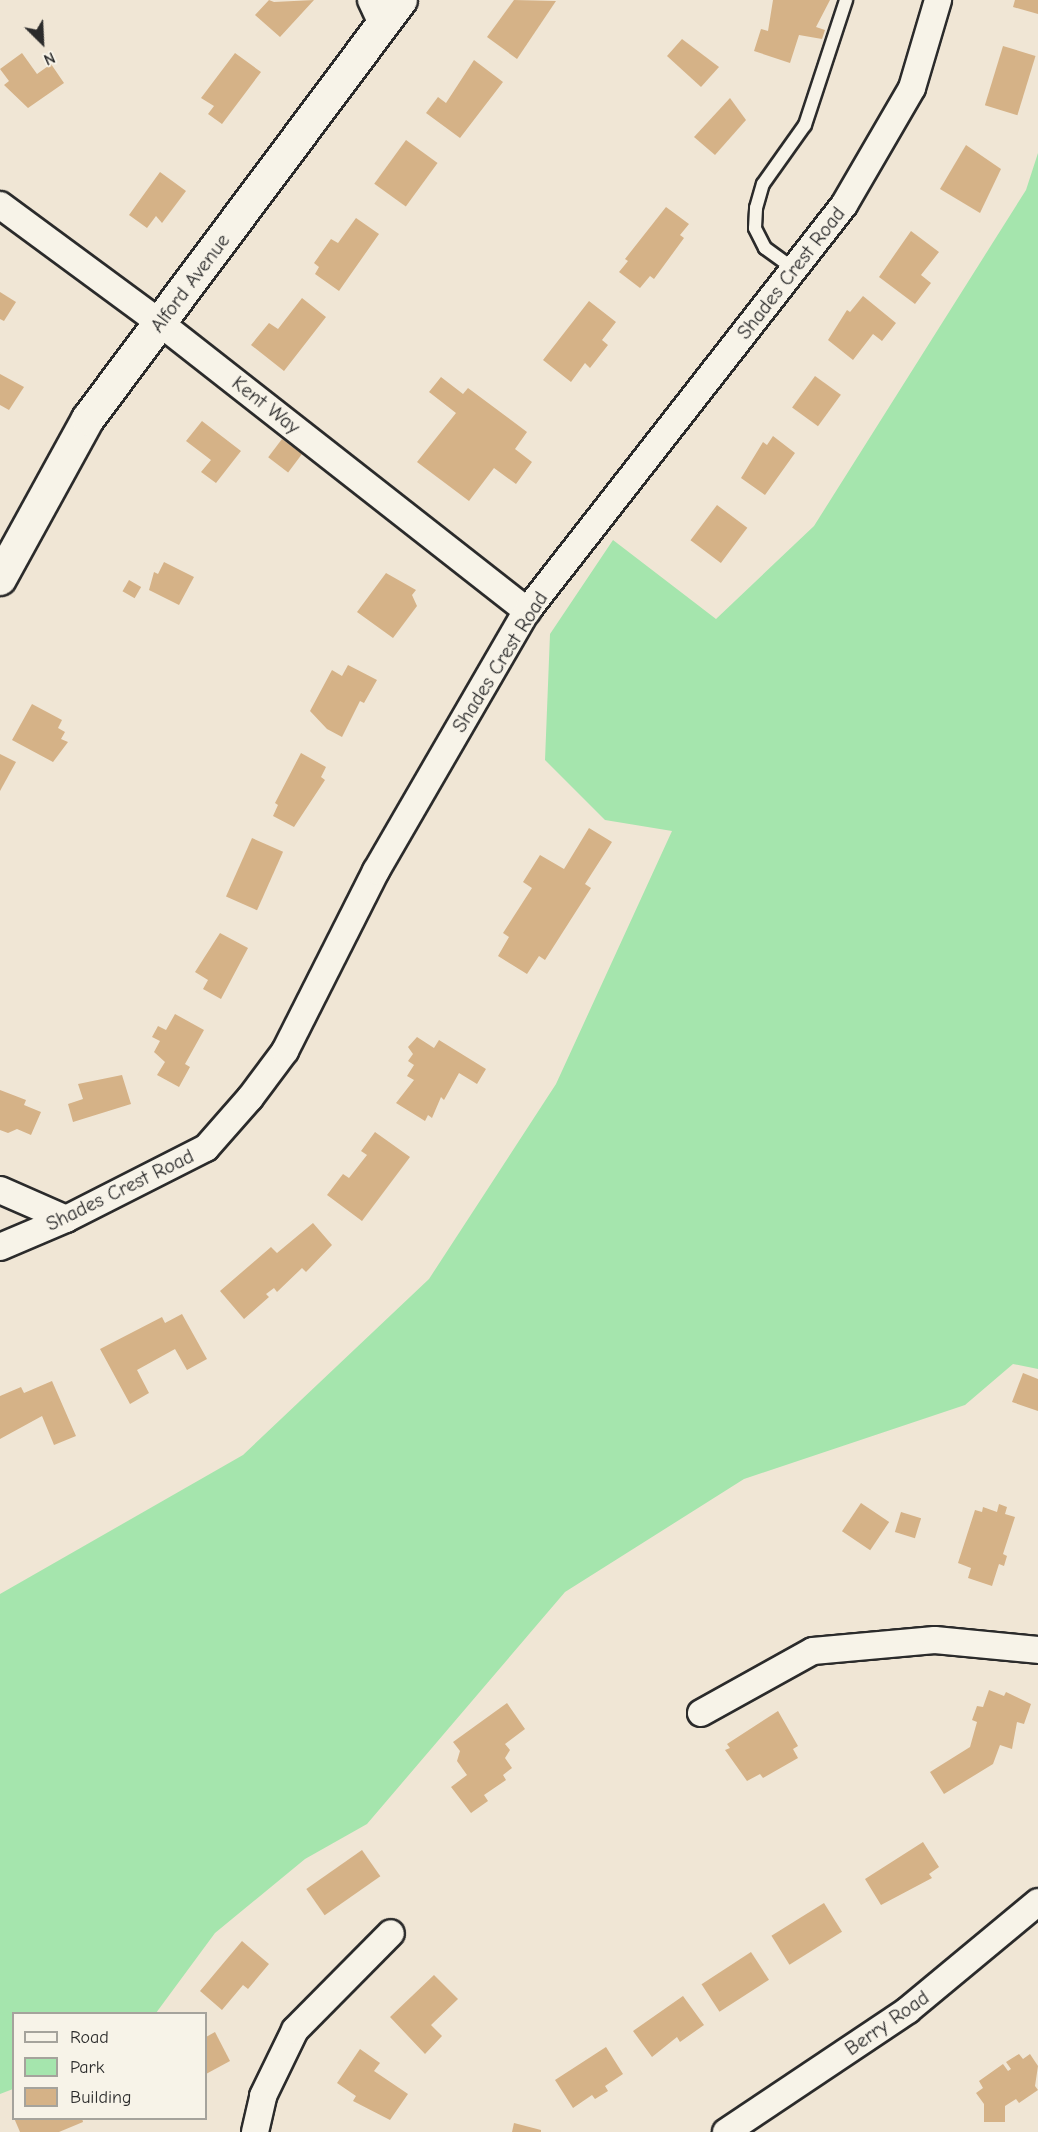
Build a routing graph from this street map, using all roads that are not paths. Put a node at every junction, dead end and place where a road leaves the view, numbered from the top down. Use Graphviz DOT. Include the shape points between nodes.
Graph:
graph roads {
  1 [pos="401,0"];
  2 [pos="846,0"];
  3 [pos="938,0"];
  4 [pos="377,13"];
  5 [pos="0,205"];
  6 [pos="794,269"];
  7 [pos="160,323"];
  8 [pos="0,579"];
  9 [pos="527,612"];
  10 [pos="0,1190"];
  11 [pos="66,1219"];
  12 [pos="0,1247"];
  13 [pos="1038,1650"];
  14 [pos="701,1713"];
  15 [pos="1038,1902"];
  16 [pos="391,1933"];
  17 [pos="255,2132"];
  18 [pos="726,2132"];
  1 -- 4 [label="street, Alford Avenue"];
  2 -- 6 [label="lane" via="805,125 763,184 756,208 755,228 765,248"];
  3 -- 6 [label="street, Shades Crest Road" via="912,88 844,205"];
  4 -- 7 [label="street, Alford Avenue"];
  5 -- 7 [label="street, Kent Way"];
  6 -- 9 [label="street, Shades Crest Road"];
  7 -- 8 [label="street, Alford Avenue" via="88,419"];
  7 -- 9 [label="street, Kent Way"];
  9 -- 11 [label="street, Shades Crest Road" via="376,871 285,1051 250,1098 206,1148"];
  10 -- 11 [label="street"];
  11 -- 12 [label="street, Shades Crest Road"];
  13 -- 14 [label="street" via="935,1640 813,1651"];
  15 -- 18 [label="street, Berry Road" via="909,2010"];
  16 -- 17 [label="street" via="295,2030 262,2096"];
}
